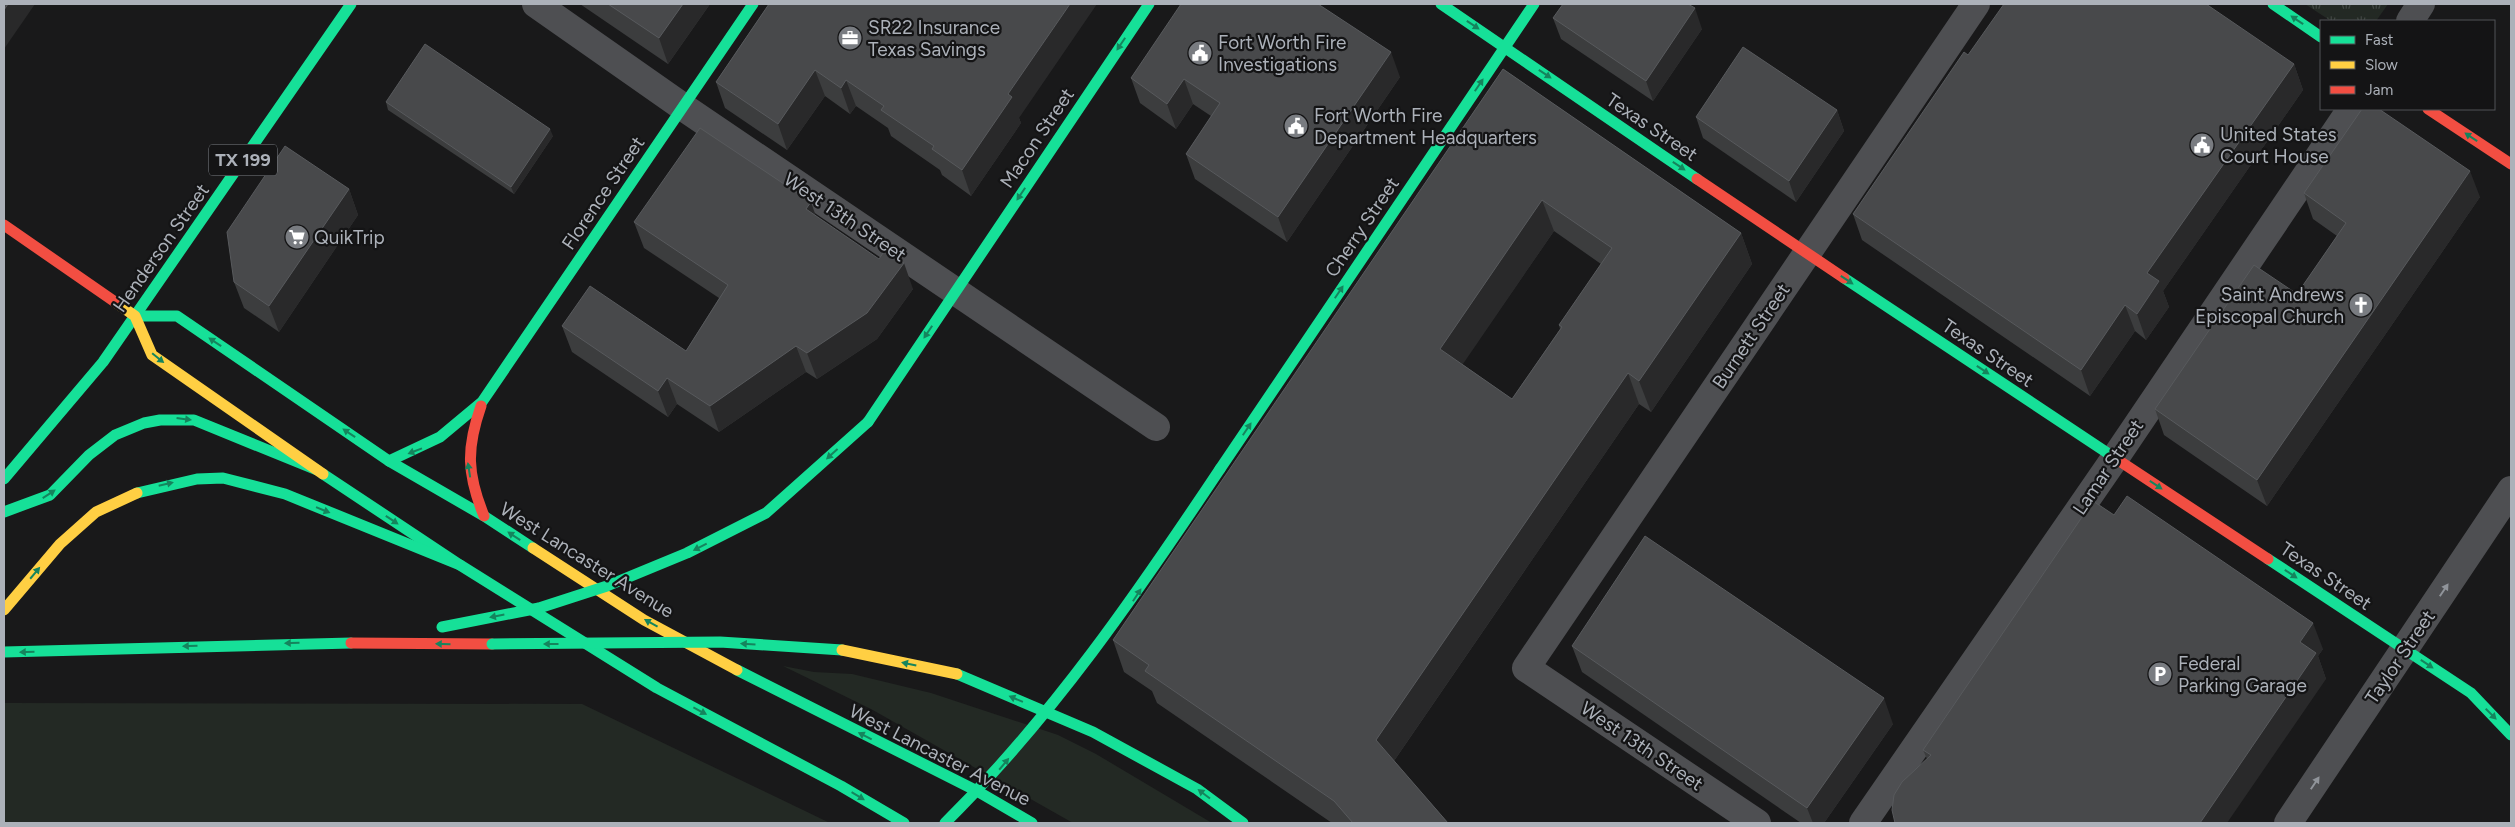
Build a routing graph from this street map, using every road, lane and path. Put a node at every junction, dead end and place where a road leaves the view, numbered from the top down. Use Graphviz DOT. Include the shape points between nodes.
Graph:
graph roads {
  1 [pos="351,4"];
  2 [pos="536,4"];
  3 [pos="753,4"];
  4 [pos="1148,4"];
  5 [pos="1441,4"];
  6 [pos="1534,4"];
  7 [pos="1976,4"];
  8 [pos="2273,4"];
  9 [pos="2421,4"];
  10 [pos="2411,20"];
  11 [pos="2320,36"];
  12 [pos="1505,47"];
  13 [pos="683,107"];
  14 [pos="2350,110"];
  15 [pos="2430,110"];
  16 [pos="2511,164"];
  17 [pos="4,225"];
  18 [pos="1807,254"];
  19 [pos="955,292"];
  20 [pos="136,316"];
  21 [pos="482,402"];
  22 [pos="1156,427"];
  23 [pos="2115,458"];
  24 [pos="389,461"];
  25 [pos="317,470"];
  26 [pos="4,480"];
  27 [pos="2511,490"];
  28 [pos="4,512"];
  29 [pos="484,516"];
  30 [pos="460,565"];
  31 [pos="4,610"];
  32 [pos="438,628"];
  33 [pos="415,632"];
  34 [pos="341,642"];
  35 [pos="2404,650"];
  36 [pos="4,652"];
  37 [pos="1526,668"];
  38 [pos="2511,735"];
  39 [pos="903,822"];
  40 [pos="945,823"];
  41 [pos="1032,823"];
  42 [pos="1243,823"];
  43 [pos="1757,823"];
  44 [pos="1863,823"];
  45 [pos="2288,823"];
  1 -- 20 [label="main road, Henderson Street / TX 199"];
  2 -- 13 [label="street, West 13th Street"];
  3 -- 13 [label="main road, Florence Street"];
  4 -- 19 [label="main road, Macon Street, one-way"];
  5 -- 12 [label="main road, Texas Street, one-way"];
  6 -- 12 [label="main road, Cherry Street"];
  7 -- 18 [label="street, Burnett Street"];
  11 -- 8 [label="main road, one-way"];
  9 -- 10 [label="street"];
  12 -- 18 [label="main road, Texas Street, one-way"];
  40 -- 12 [label="main road, Cherry Street, one-way, bridge" via="998,770 1129,607"];
  13 -- 19 [label="street, West 13th Street"];
  13 -- 21 [label="main road, Florence Street"];
  14 -- 23 [label="street, Lamar Street"];
  16 -- 15 [label="main road, one-way"];
  17 -- 20 [label="main road"];
  18 -- 23 [label="main road, Texas Street, one-way"];
  18 -- 37 [label="street, Burnett Street"];
  19 -- 22 [label="street, West 13th Street"];
  19 -- 32 [label="main road, Macon Street, one-way, bridge" via="868,422 766,513 687,553 607,586 539,608"];
  24 -- 20 [label="main road, West Lancaster Avenue, one-way" via="177,316"];
  20 -- 25 [label="main road, one-way" via="152,355"];
  20 -- 26 [label="main road, Henderson Street / TX 199" via="78,393"];
  21 -- 24 [label="main road, Florence Street, one-way" via="460,426 425,447"];
  29 -- 21 [label="main road, Florence Street, one-way" via="472,488 468,460 471,432"];
  23 -- 35 [label="main road, Texas Street, one-way"];
  23 -- 44 [label="street, Lamar Street"];
  24 -- 29 [label="main road, West Lancaster Avenue"];
  28 -- 25 [label="main road, one-way" via="50,495 87,454 115,433 157,419 194,420"];
  25 -- 30 [label="main road, one-way"];
  35 -- 27 [label="street, Taylor Street, one-way"];
  41 -- 29 [label="main road, West Lancaster Avenue, one-way" via="977,791 755,680 644,620"];
  31 -- 30 [label="main road, one-way" via="60,544 96,512 143,490 197,479 223,478 285,494"];
  30 -- 39 [label="main road, one-way" via="657,688"];
  33 -- 34 [label="main road"];
  34 -- 36 [label="main road, one-way"];
  42 -- 34 [label="main road, one-way, bridge" via="1197,789 1093,732 957,674 833,649 720,642"];
  35 -- 38 [label="main road, Texas Street, one-way" via="2471,693"];
  45 -- 35 [label="street, Taylor Street, one-way"];
  37 -- 43 [label="street, West 13th Street"];
}
